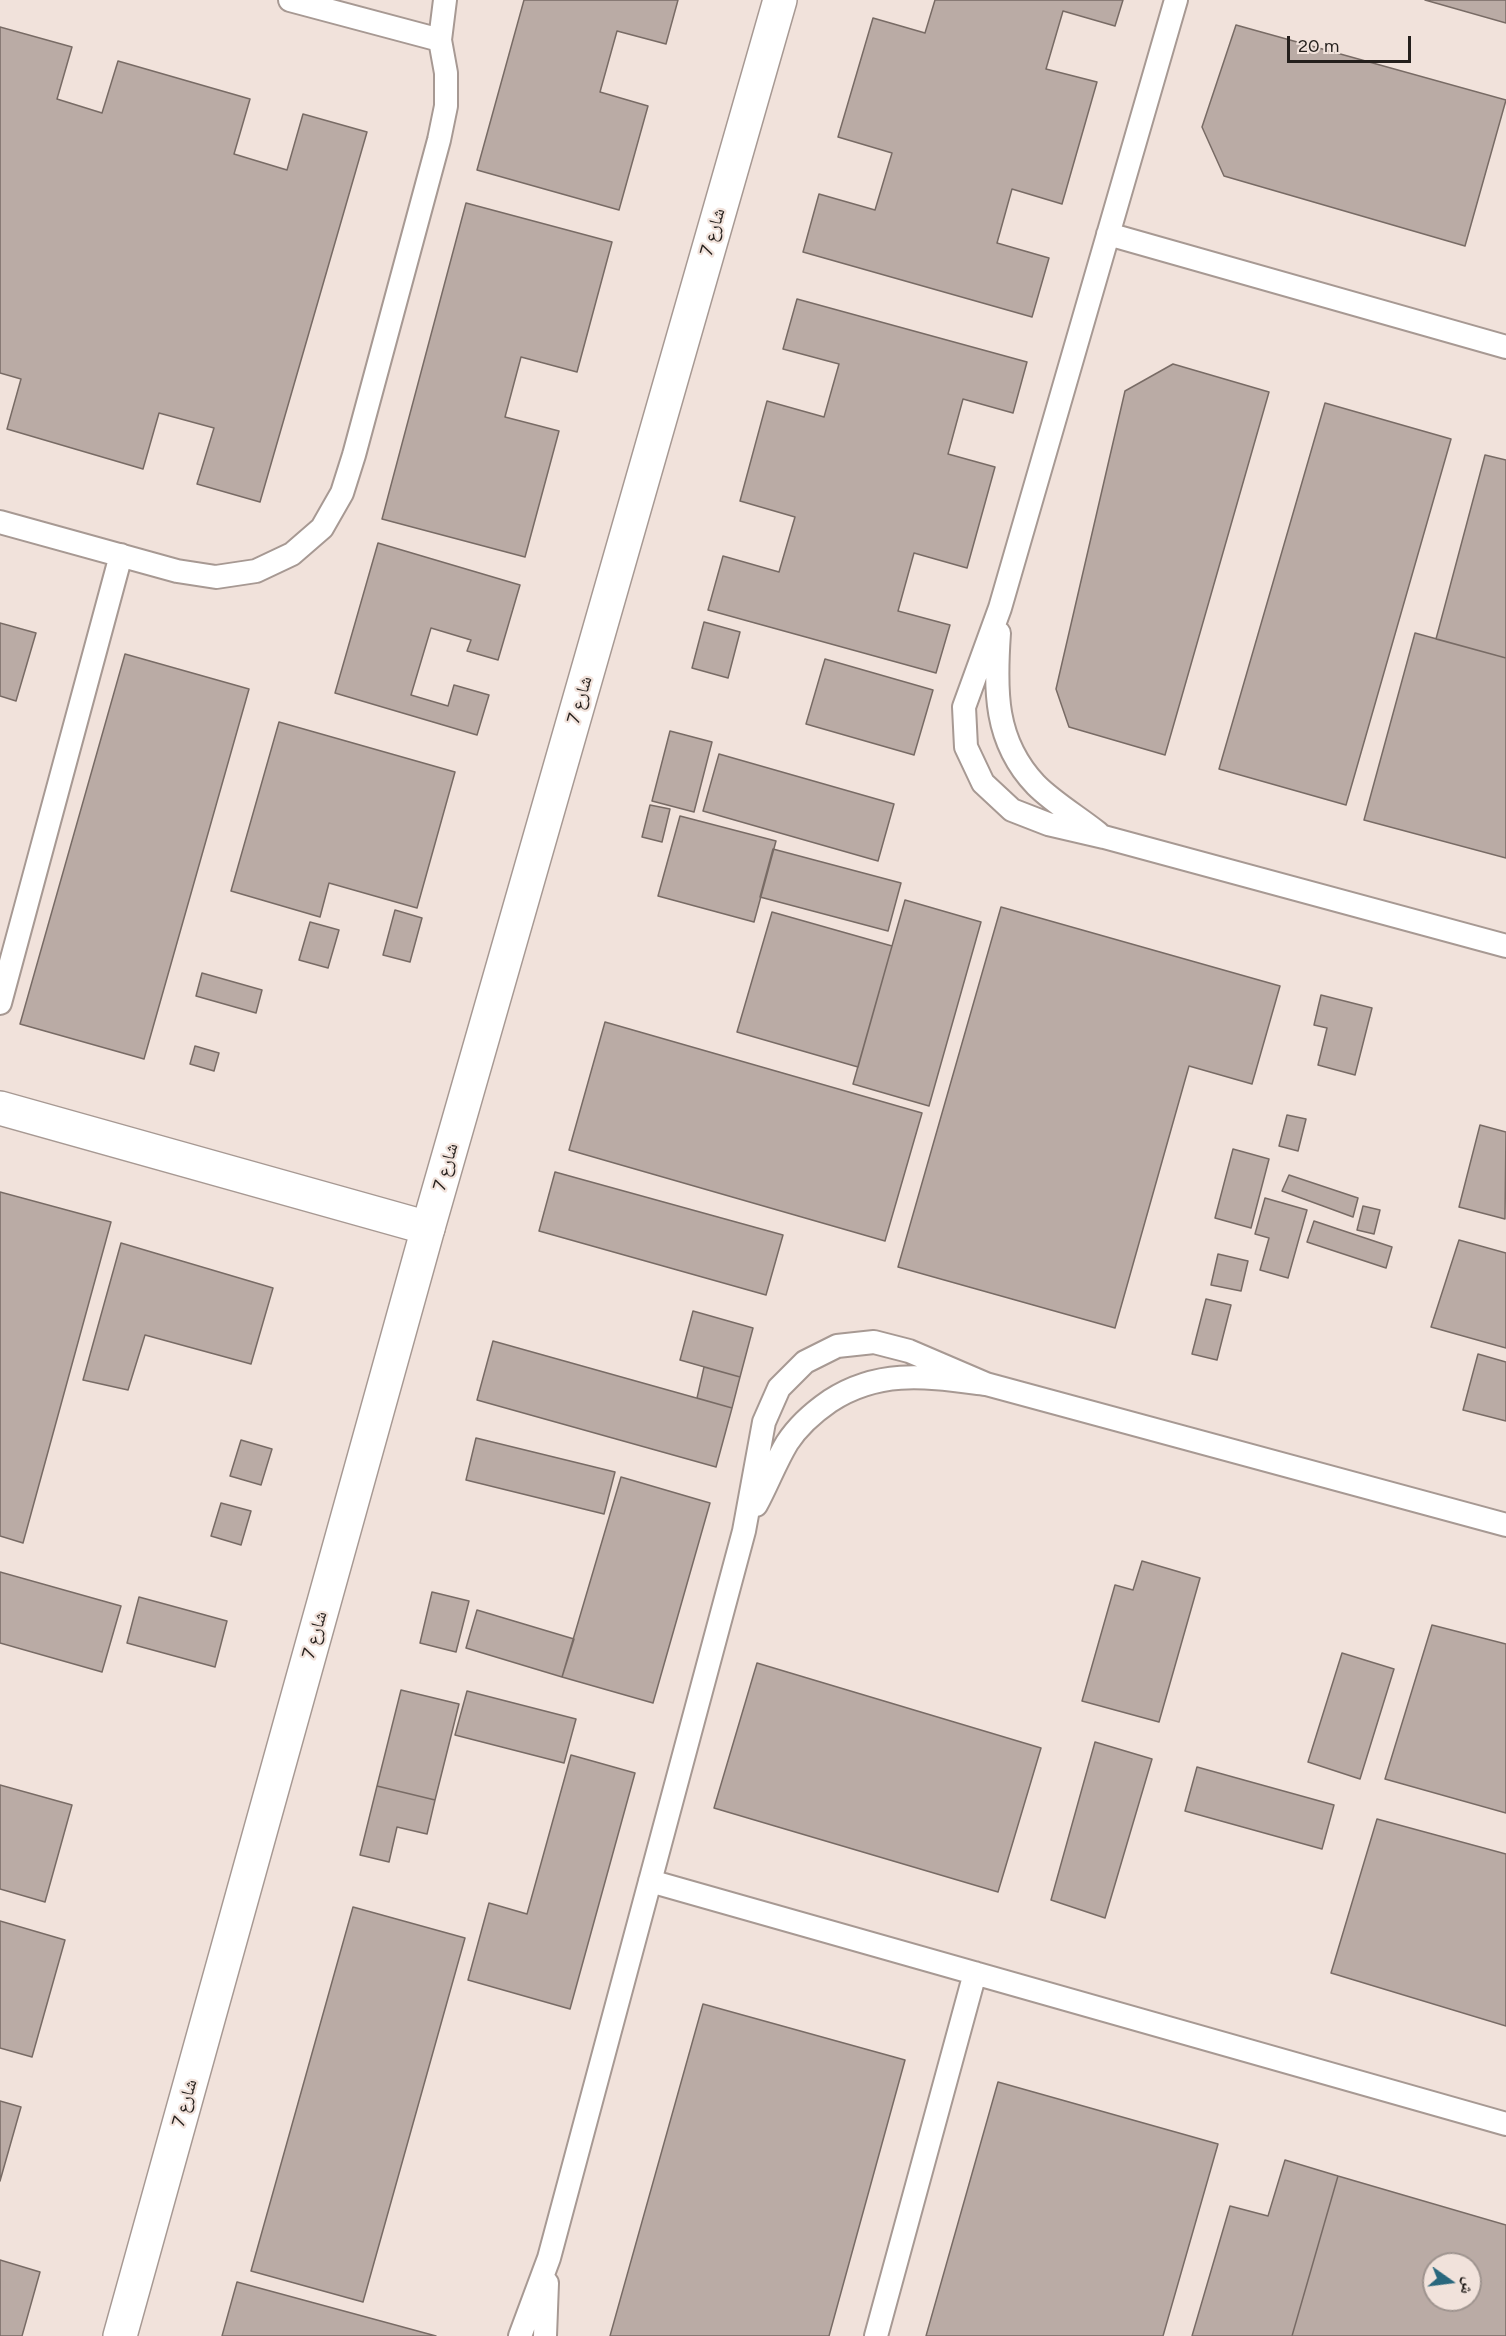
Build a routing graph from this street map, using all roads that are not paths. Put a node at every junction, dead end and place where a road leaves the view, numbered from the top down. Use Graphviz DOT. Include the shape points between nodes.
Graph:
graph roads {
  1 [pos="290,0"];
  2 [pos="445,0"];
  3 [pos="780,0"];
  4 [pos="1176,0"];
  5 [pos="440,40"];
  6 [pos="1108,234"];
  7 [pos="1506,347"];
  8 [pos="0,522"];
  9 [pos="121,555"];
  10 [pos="1000,608"];
  11 [pos="1104,837"];
  12 [pos="1506,946"];
  13 [pos="0,1003"];
  14 [pos="0,1108"];
  15 [pos="428,1228"];
  16 [pos="986,1384"];
  17 [pos="1506,1525"];
  18 [pos="744,1531"];
  19 [pos="650,1881"];
  20 [pos="975,1973"];
  21 [pos="1506,2124"];
  22 [pos="549,2258"];
  23 [pos="120,2336"];
  24 [pos="520,2336"];
  25 [pos="545,2336"];
  26 [pos="876,2336"];
  1 -- 5 [label="lane"];
  2 -- 5 [label="lane"];
  3 -- 15 [label="street, شارع 7"];
  4 -- 6 [label="lane"];
  5 -- 9 [label="lane" via="446,106 439,140 354,455 342,493 322,528 292,554 256,571 216,577"];
  6 -- 7 [label="lane"];
  6 -- 10 [label="lane"];
  8 -- 9 [label="lane"];
  9 -- 13 [label="lane"];
  10 -- 11 [label="lane" via="997,696 1003,729 1036,784"];
  10 -- 11 [label="lane" via="964,707 966,747 983,783 1012,810 1048,824"];
  11 -- 12 [label="lane"];
  14 -- 15 [label="street"];
  15 -- 23 [label="street, شارع 7"];
  16 -- 17 [label="lane"];
  16 -- 18 [label="lane" via="926,1377 886,1378 848,1389 814,1411 788,1442"];
  16 -- 18 [label="lane" via="909,1351 874,1342 837,1346 805,1362 779,1388 764,1422"];
  18 -- 19 [label="lane"];
  19 -- 20 [label="lane"];
  19 -- 22 [label="lane"];
  20 -- 21 [label="lane"];
  20 -- 26 [label="lane"];
  22 -- 24 [label="lane"];
  22 -- 25 [label="lane"];
}
